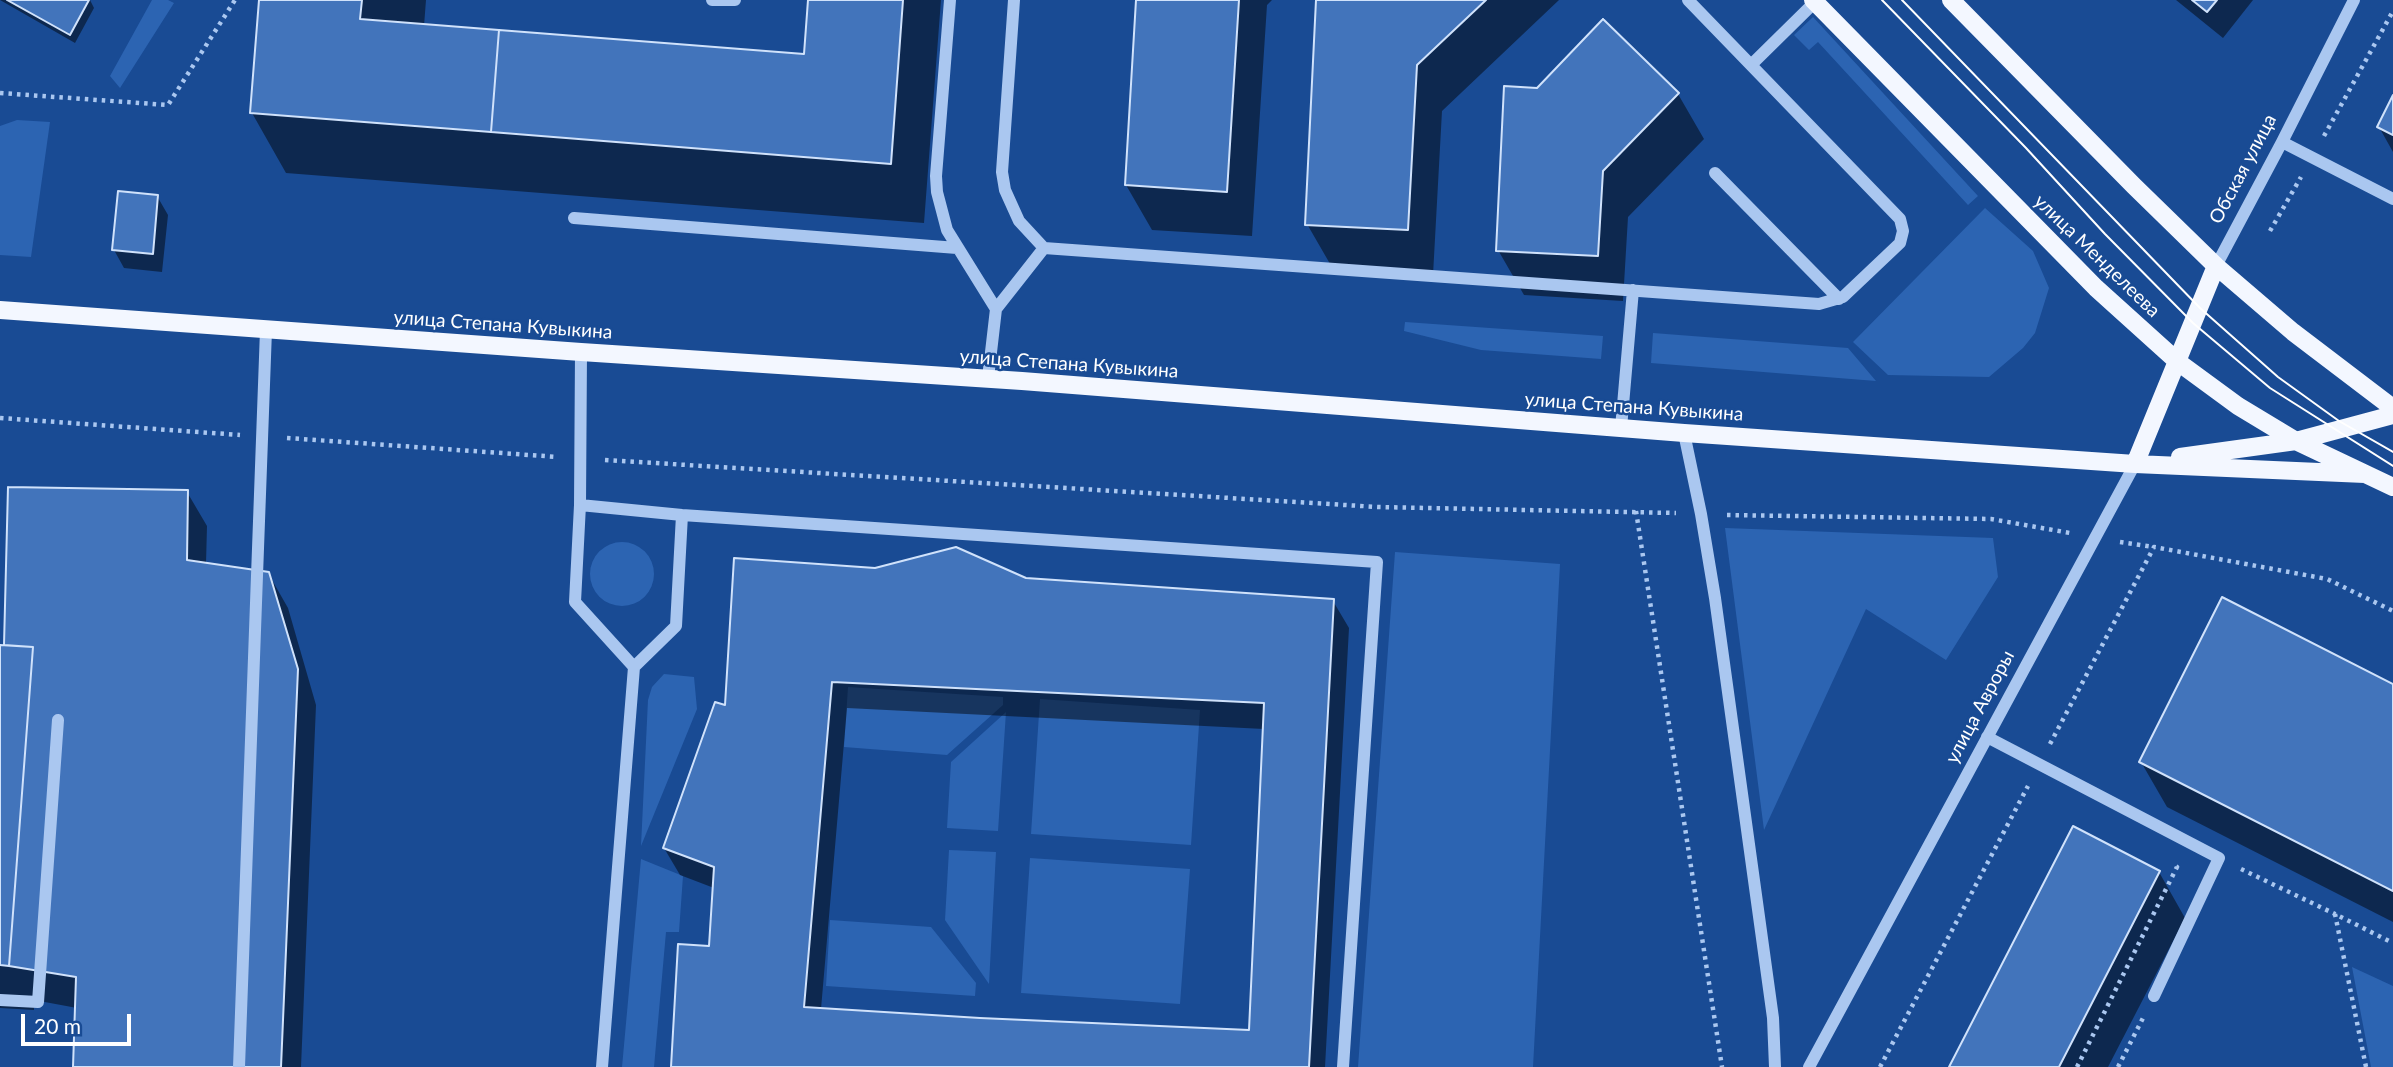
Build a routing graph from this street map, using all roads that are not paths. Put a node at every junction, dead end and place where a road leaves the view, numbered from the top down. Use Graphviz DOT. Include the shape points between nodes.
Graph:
graph roads {
  1 [pos="712,0"];
  2 [pos="735,0"];
  3 [pos="950,0"];
  4 [pos="1014,0"];
  5 [pos="1688,0"];
  6 [pos="1951,0"];
  7 [pos="2354,0"];
  8 [pos="1814,1"];
  9 [pos="1751,65"];
  10 [pos="2282,142"];
  11 [pos="1715,173"];
  12 [pos="2393,199"];
  13 [pos="574,218"];
  14 [pos="1044,247"];
  15 [pos="957,248"];
  16 [pos="2216,265"];
  17 [pos="1633,290"];
  18 [pos="1839,299"];
  19 [pos="996,309"];
  20 [pos="0,310"];
  21 [pos="266,330"];
  22 [pos="580,352"];
  23 [pos="2178,362"];
  24 [pos="988,378"];
  25 [pos="2393,408"];
  26 [pos="2393,415"];
  27 [pos="1621,428"];
  28 [pos="1684,433"];
  29 [pos="2295,441"];
  30 [pos="2135,464"];
  31 [pos="2365,474"];
  32 [pos="2393,487"];
  33 [pos="580,505"];
  34 [pos="681,515"];
  35 [pos="634,667"];
  36 [pos="58,720"];
  37 [pos="1987,737"];
  38 [pos="2154,996"];
  39 [pos="0,1000"];
  40 [pos="239,1067"];
  41 [pos="601,1067"];
  42 [pos="1343,1067"];
  43 [pos="1775,1067"];
  44 [pos="1809,1067"];
  1 -- 2 [label="street"];
  3 -- 15 [label="street" via="936,176 942,212"];
  4 -- 14 [label="street" via="1002,172 1018,221"];
  5 -- 9 [label="street"];
  6 -- 16 [label="main road"];
  7 -- 10 [label="street, Обская улица"];
  8 -- 9 [label="street"];
  8 -- 23 [label="main road, улица Менделеева" via="2096,288"];
  9 -- 18 [label="street" via="1900,219 1900,243"];
  10 -- 12 [label="street"];
  10 -- 16 [label="street, Обская улица"];
  11 -- 18 [label="street"];
  13 -- 15 [label="street"];
  14 -- 17 [label="street"];
  14 -- 19 [label="street"];
  15 -- 19 [label="street"];
  16 -- 23 [label="main road, Обская улица"];
  16 -- 25 [label="main road" via="2293,332"];
  17 -- 18 [label="street" via="1819,304"];
  17 -- 27 [label="street"];
  19 -- 24 [label="street"];
  20 -- 21 [label="main road, улица Степана Кувыкина"];
  21 -- 22 [label="main road, улица Степана Кувыкина"];
  21 -- 40 [label="street"];
  22 -- 24 [label="main road, улица Степана Кувыкина"];
  22 -- 33 [label="street"];
  23 -- 29 [label="main road, улица Менделеева"];
  23 -- 30 [label="main road, улица Авроры"];
  24 -- 27 [label="main road, улица Степана Кувыкина"];
  26 -- 29 [label="main road, улица Степана Кувыкина"];
  27 -- 28 [label="main road, улица Степана Кувыкина"];
  28 -- 30 [label="main road, улица Степана Кувыкина"];
  28 -- 43 [label="street" via="1715,598 1773,1018"];
  29 -- 30 [label="main road, улица Степана Кувыкина"];
  29 -- 31 [label="main road, улица Менделеева"];
  30 -- 31 [label="main road, улица Степана Кувыкина"];
  30 -- 37 [label="street, улица Авроры"];
  31 -- 32 [label="main road, улица Менделеева"];
  33 -- 34 [label="street"];
  33 -- 35 [label="street" via="575,602"];
  34 -- 35 [label="street" via="676,626"];
  34 -- 42 [label="street" via="1377,562"];
  35 -- 41 [label="street"];
  36 -- 39 [label="street" via="38,1002"];
  37 -- 38 [label="street" via="2219,858"];
  37 -- 44 [label="street, улица Авроры"];
}
